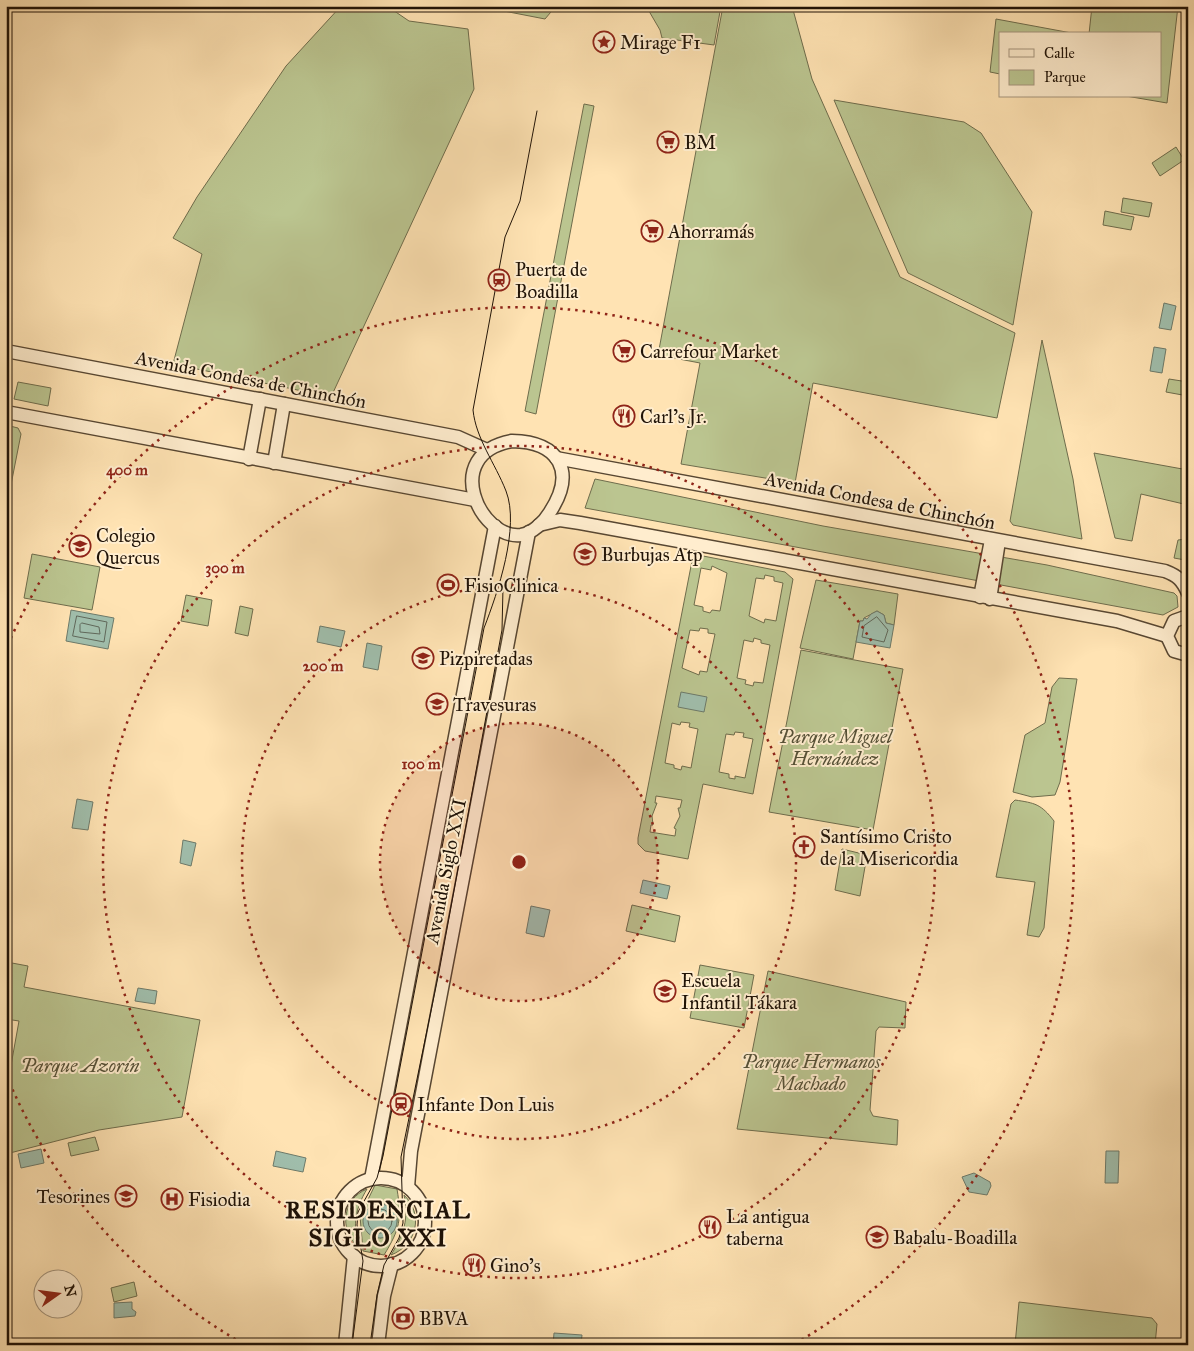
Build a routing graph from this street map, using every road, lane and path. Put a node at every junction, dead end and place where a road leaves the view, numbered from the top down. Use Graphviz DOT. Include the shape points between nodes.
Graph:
graph roads {
  1 [pos="6,351"];
  2 [pos="260,400"];
  3 [pos="284,404"];
  4 [pos="6,412"];
  5 [pos="487,450"];
  6 [pos="556,458"];
  7 [pos="249,459"];
  8 [pos="274,464"];
  9 [pos="475,500"];
  10 [pos="495,526"];
  11 [pos="534,529"];
  12 [pos="995,541"];
  13 [pos="1182,576"];
  14 [pos="1188,593"];
  15 [pos="985,598"];
  16 [pos="1188,616"];
  17 [pos="1167,636"];
  18 [pos="1188,655"];
  19 [pos="371,1179"];
  20 [pos="408,1188"];
  21 [pos="354,1256"];
  22 [pos="392,1264"];
  23 [pos="345,1345"];
  24 [pos="378,1345"];
  1 -- 2 [label="street, Avenida Condesa de Chinchón"];
  2 -- 3 [label="street, Avenida Condesa de Chinchón"];
  2 -- 7 [label="street"];
  3 -- 5 [label="street, Avenida Condesa de Chinchón" via="458,437"];
  3 -- 8 [label="street"];
  4 -- 7 [label="street"];
  5 -- 6 [label="street" via="503,443 519,442 538,446"];
  5 -- 9 [label="street" via="478,460 474,473"];
  6 -- 11 [label="street" via="563,471 563,486 554,506"];
  6 -- 12 [label="street, Avenida Condesa de Chinchón"];
  7 -- 8 [label="street"];
  8 -- 9 [label="street"];
  9 -- 10 [label="street"];
  10 -- 11 [label="street" via="509,534"];
  10 -- 19 [label="street, Avenida Siglo XXI"];
  11 -- 15 [label="street" via="560,520"];
  11 -- 20 [label="street, Avenida Siglo XXI" via="411,1151"];
  12 -- 13 [label="street, Avenida Condesa de Chinchón"];
  12 -- 15 [label="street"];
  13 -- 14 [label="street, Avenida Condesa de Chinchón"];
  15 -- 17 [label="street" via="1117,621"];
  16 -- 17 [label="street" via="1174,621"];
  17 -- 18 [label="street" via="1174,651"];
  19 -- 20 [label="street" via="389,1178"];
  19 -- 21 [label="street" via="351,1189 339,1208 341,1238"];
  20 -- 22 [label="street" via="421,1204 424,1230 413,1252"];
  21 -- 22 [label="street" via="373,1265"];
  21 -- 23 [label="street"];
  22 -- 24 [label="street"];
}
